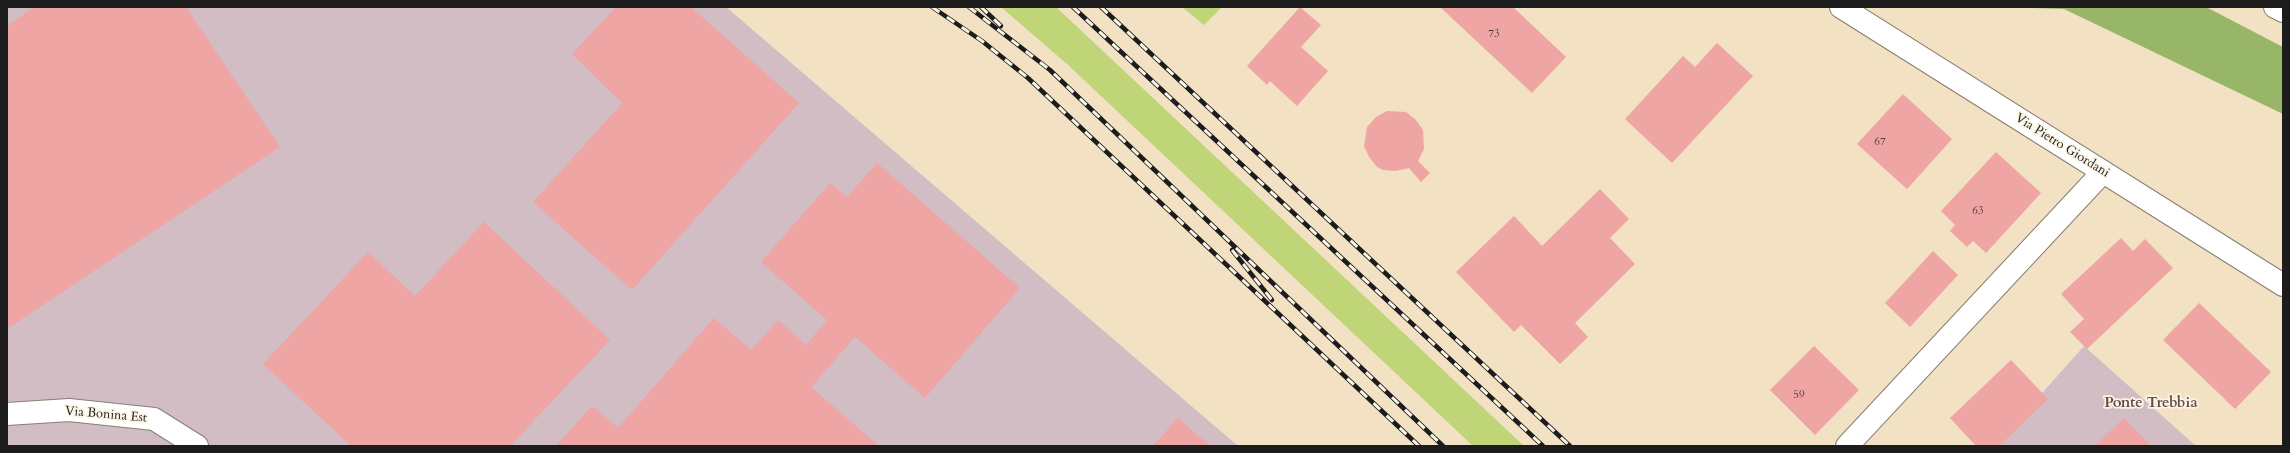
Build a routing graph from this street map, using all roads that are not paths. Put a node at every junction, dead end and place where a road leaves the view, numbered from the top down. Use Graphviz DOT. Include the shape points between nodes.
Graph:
graph roads {
  1 [pos="1840,7"];
  2 [pos="2275,7"];
  3 [pos="2283,11"];
  4 [pos="2103,172"];
  5 [pos="2283,285"];
  6 [pos="7,414"];
  7 [pos="197,446"];
  8 [pos="1847,446"];
  1 -- 4 [label="street, Via Pietro Giordani"];
  2 -- 3 [label="street"];
  4 -- 5 [label="street, Via Pietro Giordani"];
  4 -- 8 [label="street"];
  6 -- 7 [label="street, Via Bonina Est" via="69,410 154,419"];
}
